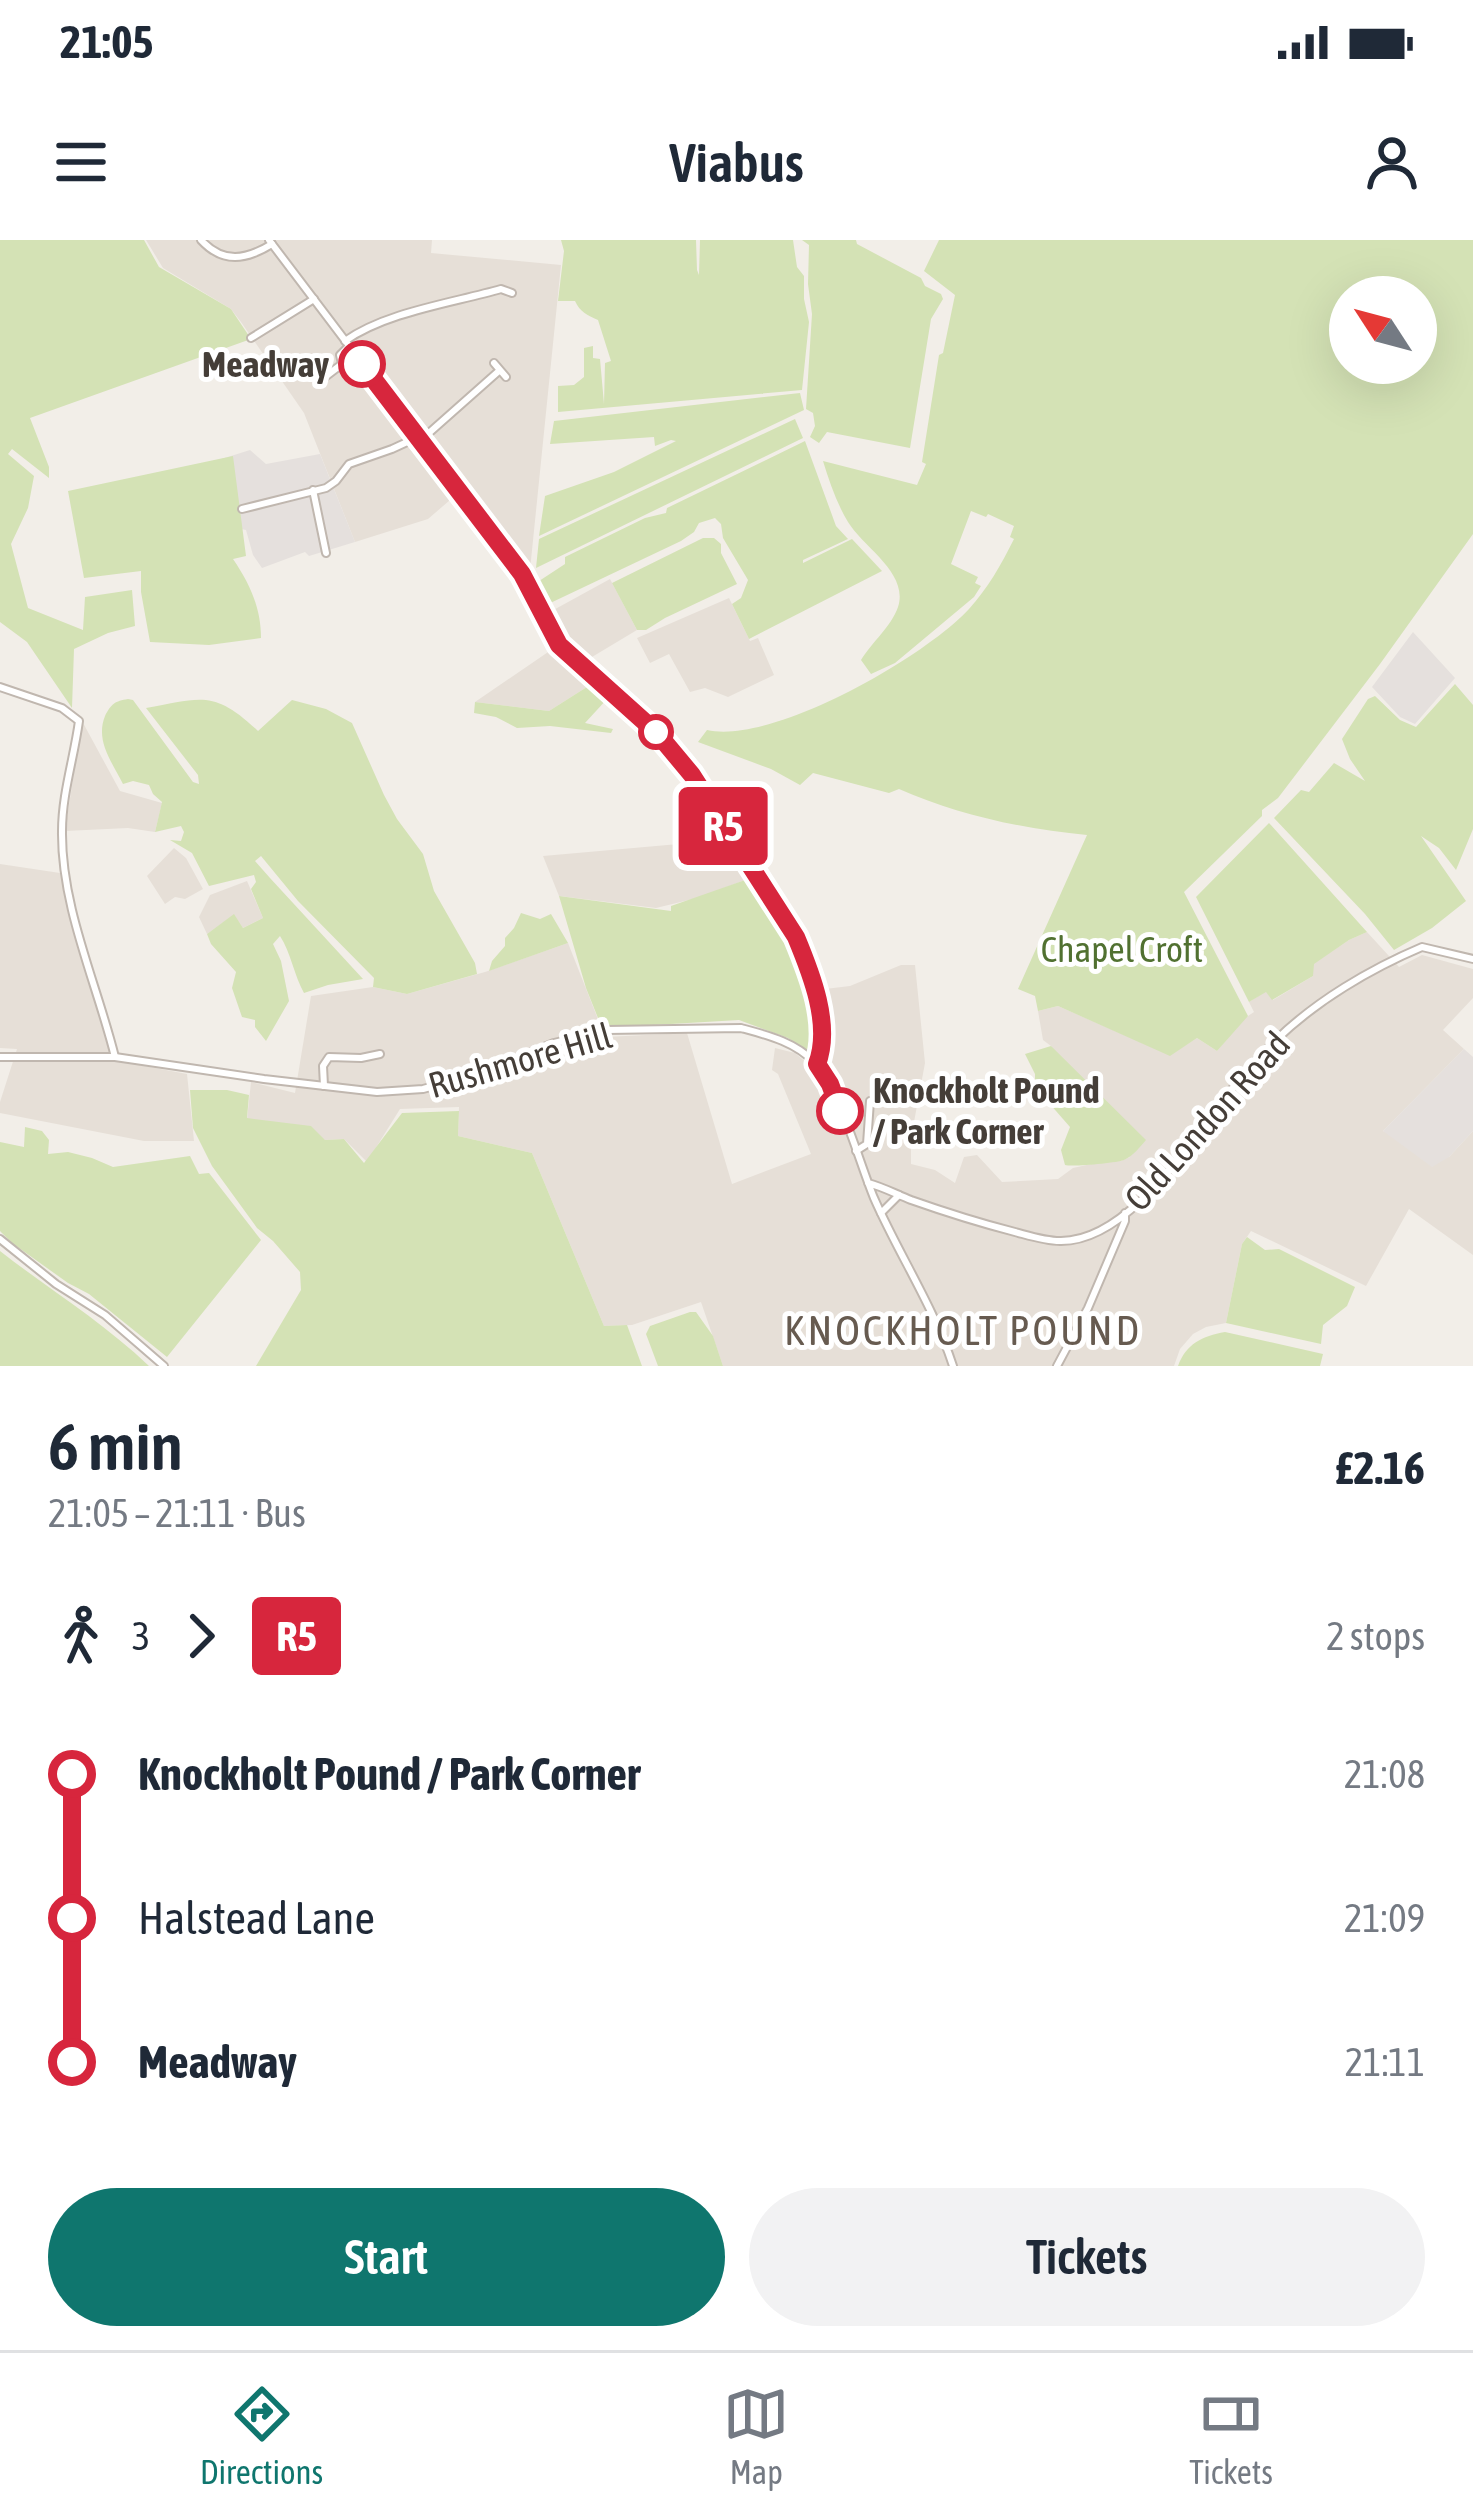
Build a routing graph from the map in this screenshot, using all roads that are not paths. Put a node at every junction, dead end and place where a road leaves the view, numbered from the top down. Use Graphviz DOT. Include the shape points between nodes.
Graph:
graph roads {
  1 [pos="201,240"];
  2 [pos="271,242"];
  3 [pos="512,293"];
  4 [pos="314,298"];
  5 [pos="251,338"];
  6 [pos="347,344"];
  7 [pos="360,361"];
  8 [pos="343,364"];
  9 [pos="500,370"];
  10 [pos="321,380"];
  11 [pos="419,438"];
  12 [pos="313,490"];
  13 [pos="242,509"];
  14 [pos="326,553"];
  15 [pos="0,688"];
  16 [pos="1473,959"];
  17 [pos="380,1054"];
  18 [pos="115,1057"];
  19 [pos="0,1058"];
  20 [pos="817,1064"];
  21 [pos="323,1086"];
  22 [pos="870,1101"];
  23 [pos="856,1151"];
  24 [pos="868,1183"];
  25 [pos="899,1195"];
  26 [pos="881,1213"];
  27 [pos="1125,1214"];
  28 [pos="1106,1227"];
  29 [pos="1118,1236"];
  30 [pos="0,1239"];
  31 [pos="164,1366"];
  32 [pos="953,1366"];
  33 [pos="1057,1366"];
  1 -- 2 [label="street" via="238,258"];
  2 -- 4 [label="street"];
  3 -- 6 [label="street" via="501,289 412,313"];
  4 -- 5 [label="street"];
  4 -- 6 [label="street"];
  6 -- 7 [label="street"];
  6 -- 8 [label="street"];
  7 -- 8 [label="street"];
  7 -- 11 [label="street"];
  8 -- 10 [label="street"];
  9 -- 11 [label="street"];
  11 -- 12 [label="street" via="356,461 332,485"];
  11 -- 20 [label="street" via="522,574 559,645 692,775 796,937 820,1020"];
  12 -- 13 [label="street"];
  12 -- 14 [label="street"];
  15 -- 18 [label="street" via="79,721 63,814 66,883"];
  16 -- 27 [label="street, Old London Road" via="1422,947 1318,1004 1276,1040"];
  17 -- 21 [label="street" via="329,1057"];
  18 -- 19 [label="street, Rushmore Hill"];
  18 -- 21 [label="street, Rushmore Hill"];
  20 -- 21 [label="street, Rushmore Hill" via="741,1028 607,1030 423,1089"];
  20 -- 23 [label="street"];
  22 -- 23 [label="street" via="867,1144"];
  23 -- 24 [label="street"];
  24 -- 25 [label="street, Old London Road"];
  24 -- 26 [label="street"];
  25 -- 26 [label="street"];
  25 -- 28 [label="street, Old London Road" via="1044,1239 1072,1240"];
  26 -- 32 [label="street"];
  27 -- 28 [label="street, Old London Road"];
  27 -- 29 [label="street"];
  28 -- 29 [label="street"];
  29 -- 33 [label="street"];
  30 -- 31 [label="street"];
}
